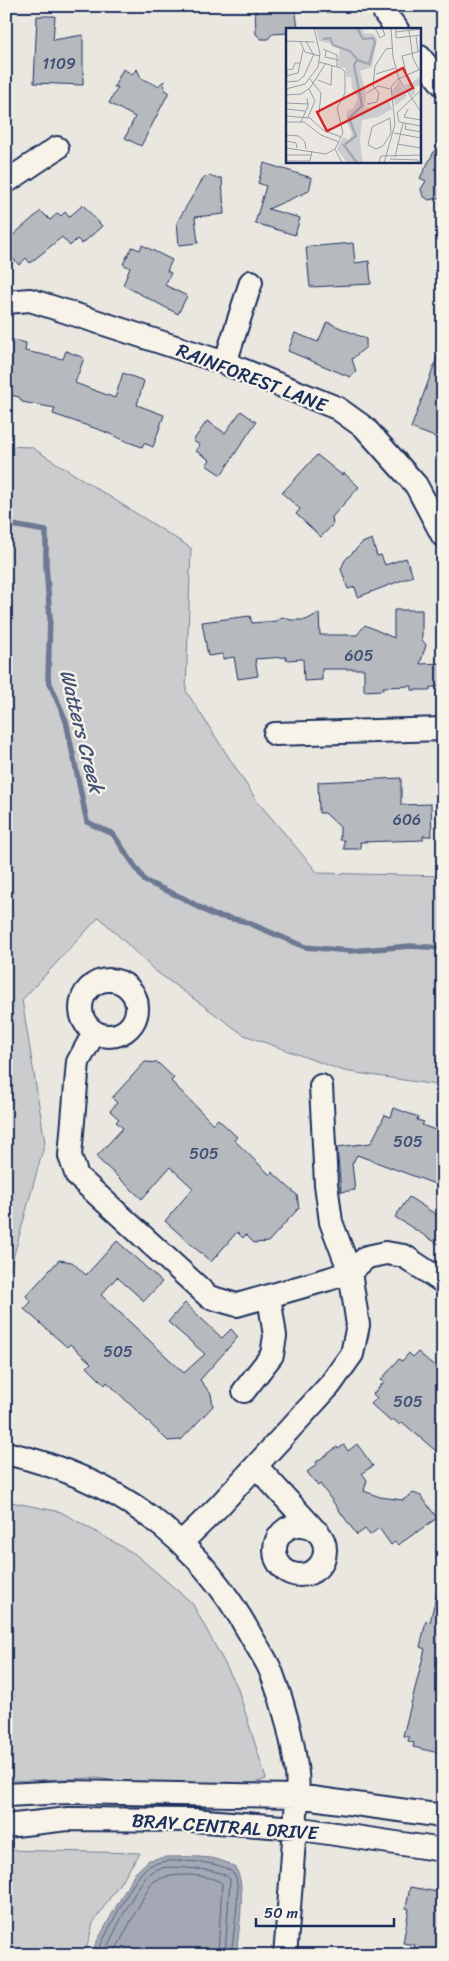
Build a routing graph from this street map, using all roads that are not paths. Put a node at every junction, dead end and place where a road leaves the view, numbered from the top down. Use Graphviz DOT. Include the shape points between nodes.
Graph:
graph roads {
  1 [pos="422,59"];
  2 [pos="443,85"];
  3 [pos="57,148"];
  4 [pos="6,182"];
  5 [pos="251,282"];
  6 [pos="6,302"];
  7 [pos="225,364"];
  8 [pos="443,536"];
  9 [pos="443,729"];
  10 [pos="275,734"];
  11 [pos="94,1033"];
  12 [pos="321,1086"];
  13 [pos="350,1272"];
  14 [pos="443,1282"];
  15 [pos="269,1296"];
  16 [pos="244,1391"];
  17 [pos="6,1453"];
  18 [pos="256,1466"];
  19 [pos="312,1527"];
  20 [pos="182,1542"];
  21 [pos="6,1795"];
  22 [pos="297,1796"];
  23 [pos="443,1816"];
  24 [pos="6,1826"];
  25 [pos="295,1828"];
  26 [pos="443,1850"];
  27 [pos="285,1955"];
  1 -- 2 [label="street"];
  3 -- 4 [label="street"];
  5 -- 7 [label="street"];
  6 -- 7 [label="street, RAINFOREST LANE" via="30,300"];
  7 -- 8 [label="street, RAINFOREST LANE" via="337,408 365,428 416,485"];
  9 -- 10 [label="street"];
  11 -- 15 [label="street" via="78,1062 70,1156 78,1176 209,1297 237,1305"];
  12 -- 13 [label="street" via="331,1222"];
  13 -- 14 [label="street" via="367,1257 386,1253 404,1256"];
  13 -- 15 [label="street"];
  13 -- 18 [label="street" via="358,1325 352,1354 335,1379"];
  15 -- 16 [label="street" via="275,1336 272,1355"];
  17 -- 20 [label="street" via="83,1477 137,1507"];
  18 -- 19 [label="street"];
  18 -- 20 [label="street"];
  20 -- 22 [label="street" via="215,1578 272,1673 291,1738"];
  21 -- 22 [label="street, BRAY CENTRAL DRIVE" via="66,1792"];
  22 -- 23 [label="street, BRAY CENTRAL DRIVE"];
  22 -- 25 [label="street"];
  24 -- 25 [label="street, BRAY CENTRAL DRIVE" via="88,1819 193,1820"];
  25 -- 26 [label="street, BRAY CENTRAL DRIVE"];
  25 -- 27 [label="street"];
}
